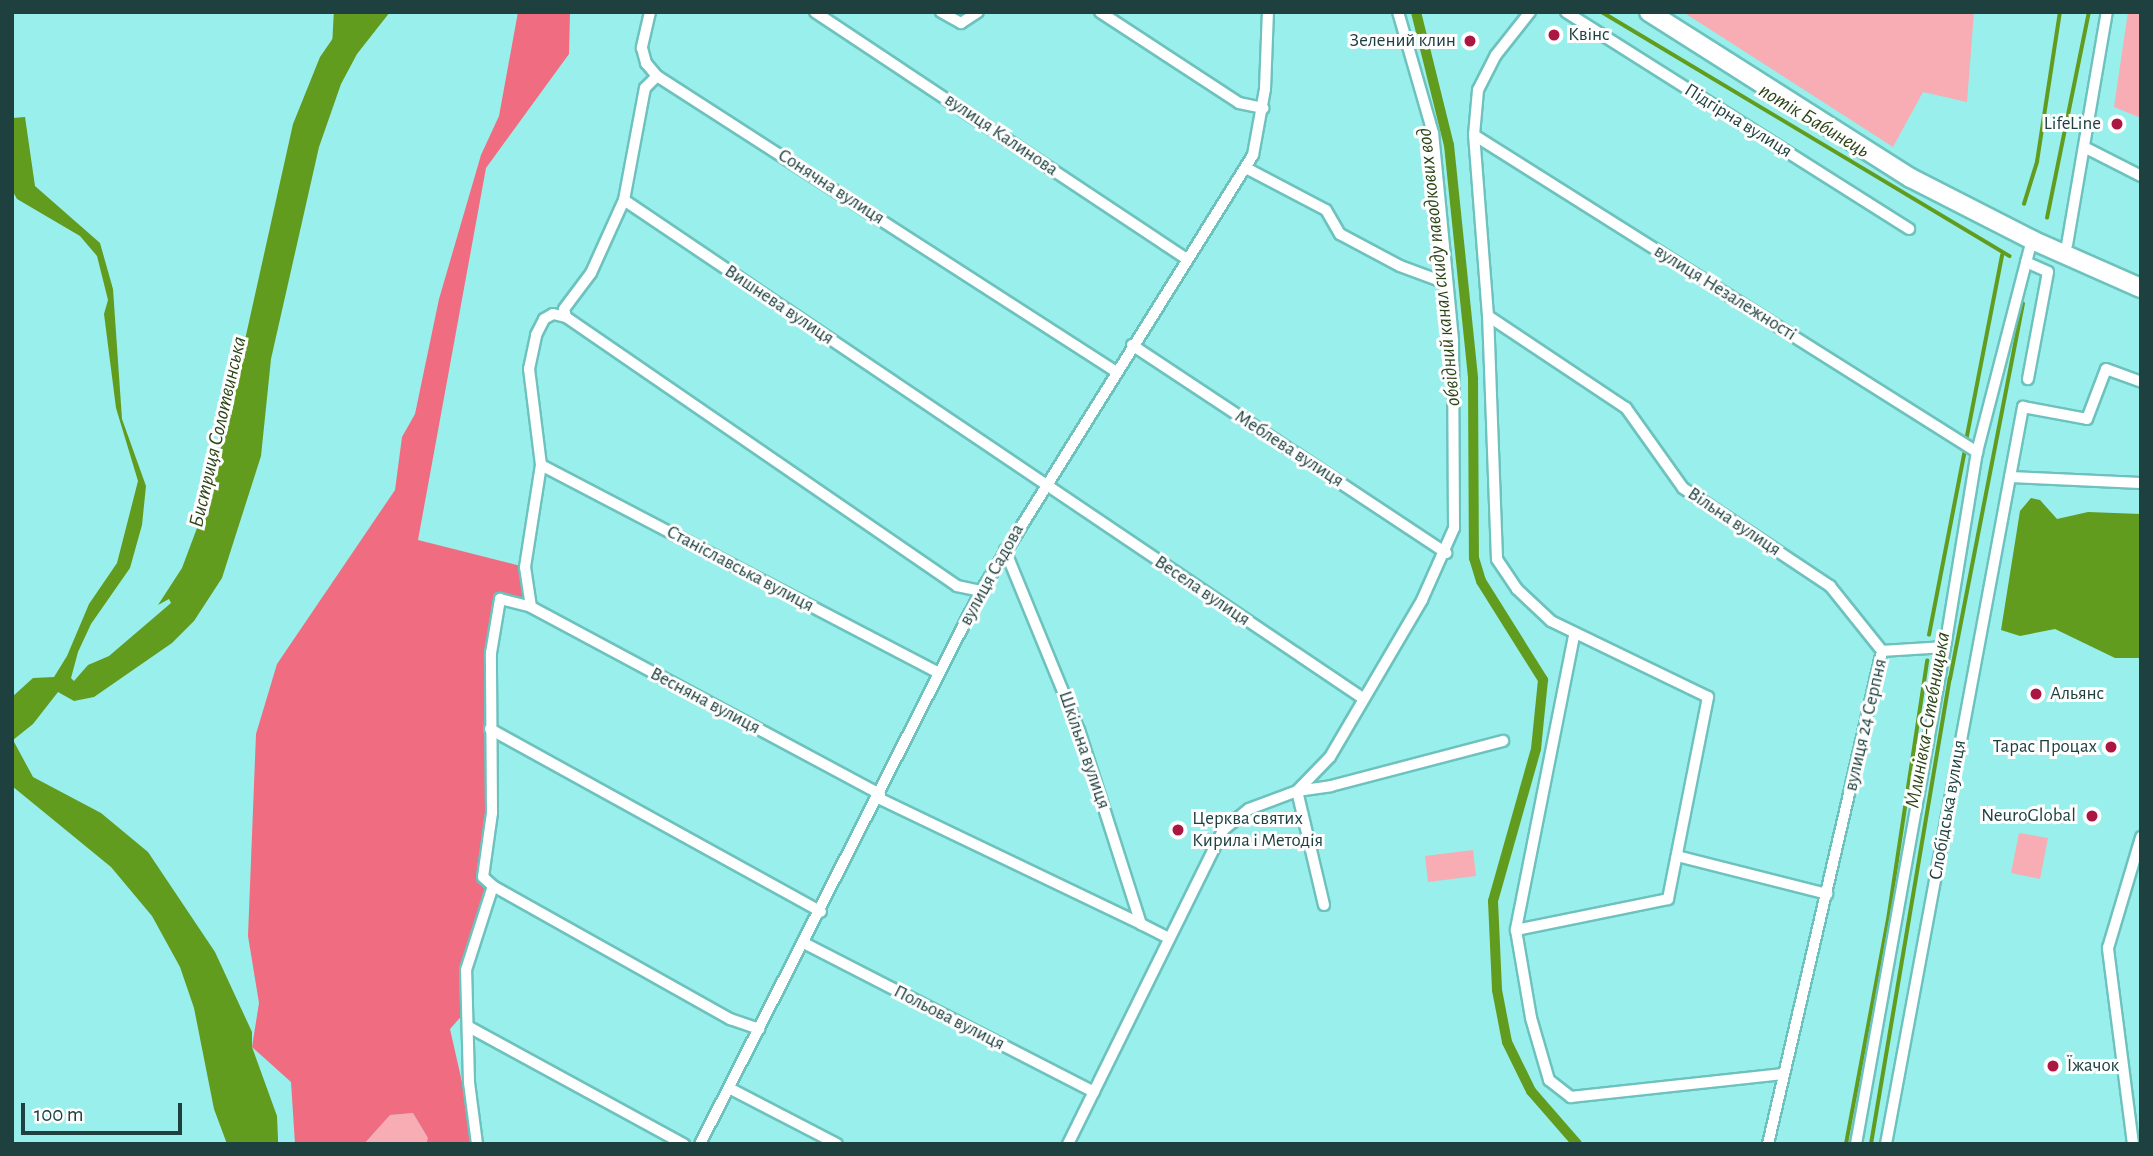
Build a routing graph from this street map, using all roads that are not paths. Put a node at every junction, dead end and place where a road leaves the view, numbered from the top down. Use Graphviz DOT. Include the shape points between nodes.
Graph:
graph roads {
  1 [pos="650,12"];
  2 [pos="815,12"];
  3 [pos="941,12"];
  4 [pos="978,12"];
  5 [pos="1100,12"];
  6 [pos="1268,12"];
  7 [pos="1398,12"];
  8 [pos="1530,12"];
  9 [pos="1566,12"];
  10 [pos="1650,12"];
  11 [pos="2107,12"];
  12 [pos="657,76"];
  13 [pos="1263,108"];
  14 [pos="1474,135"];
  15 [pos="2084,147"];
  16 [pos="1245,168"];
  17 [pos="2141,176"];
  18 [pos="624,200"];
  19 [pos="1909,229"];
  20 [pos="2032,240"];
  21 [pos="2067,245"];
  22 [pos="1187,259"];
  23 [pos="2026,262"];
  24 [pos="1446,283"];
  25 [pos="2141,288"];
  26 [pos="1488,316"];
  27 [pos="566,317"];
  28 [pos="1132,345"];
  29 [pos="1115,371"];
  30 [pos="2028,379"];
  31 [pos="2141,382"];
  32 [pos="1977,452"];
  33 [pos="541,465"];
  34 [pos="2010,477"];
  35 [pos="2141,483"];
  36 [pos="1043,485"];
  37 [pos="1005,550"];
  38 [pos="1446,553"];
  39 [pos="981,591"];
  40 [pos="531,607"];
  41 [pos="1574,636"];
  42 [pos="1945,647"];
  43 [pos="1882,651"];
  44 [pos="939,673"];
  45 [pos="1361,697"];
  46 [pos="490,729"];
  47 [pos="1503,741"];
  48 [pos="1297,790"];
  49 [pos="879,796"];
  50 [pos="2141,837"];
  51 [pos="1677,856"];
  52 [pos="493,887"];
  53 [pos="1827,894"];
  54 [pos="1325,905"];
  55 [pos="821,912"];
  56 [pos="1141,924"];
  57 [pos="1516,930"];
  58 [pos="1169,939"];
  59 [pos="804,943"];
  60 [pos="469,1027"];
  61 [pos="760,1029"];
  62 [pos="1783,1074"];
  63 [pos="731,1089"];
  64 [pos="1094,1092"];
  65 [pos="477,1144"];
  66 [pos="684,1144"];
  67 [pos="700,1144"];
  68 [pos="837,1144"];
  69 [pos="1068,1144"];
  70 [pos="1768,1144"];
  71 [pos="1856,1144"];
  72 [pos="1886,1144"];
  73 [pos="2133,1144"];
  1 -- 12 [label="street" via="642,48 646,63"];
  2 -- 22 [label="street, вулиця Калинова"];
  3 -- 4 [label="street" via="961,23"];
  5 -- 13 [label="street" via="1239,103"];
  6 -- 13 [label="street, вулиця Садова"];
  7 -- 24 [label="street" via="1433,133"];
  8 -- 14 [label="street" via="1496,55 1478,90"];
  9 -- 19 [label="street, Підгірна вулиця"];
  10 -- 20 [label="main road" via="1911,178"];
  11 -- 15 [label="street"];
  12 -- 18 [label="street" via="645,88"];
  12 -- 29 [label="street, Сонячна вулиця"];
  13 -- 16 [label="street, вулиця Садова" via="1260,134"];
  14 -- 26 [label="street"];
  14 -- 32 [label="street, вулиця Незалежності"];
  15 -- 17 [label="street"];
  15 -- 21 [label="street"];
  16 -- 22 [label="street, вулиця Садова"];
  16 -- 24 [label="street" via="1326,211 1340,234 1400,266"];
  18 -- 27 [label="street" via="591,273 565,309"];
  18 -- 36 [label="street, Вишнева вулиця"];
  20 -- 23 [label="street"];
  20 -- 25 [label="main road"];
  22 -- 28 [label="street, вулиця Садова"];
  23 -- 30 [label="street" via="2048,272"];
  23 -- 32 [label="street"];
  24 -- 38 [label="street" via="1455,409 1454,528"];
  26 -- 41 [label="street" via="1497,559 1517,589"];
  26 -- 43 [label="street, Вільна вулиця" via="1626,408 1683,488 1830,586"];
  27 -- 33 [label="street" via="553,314 544,319 529,369"];
  27 -- 39 [label="street" via="957,586"];
  28 -- 29 [label="street, вулиця Садова"];
  28 -- 38 [label="street, Меблева вулиця"];
  29 -- 36 [label="street, вулиця Садова"];
  31 -- 34 [label="street, Слобідська вулиця" via="2106,369 2087,419 2023,407"];
  32 -- 42 [label="street"];
  33 -- 40 [label="street" via="525,567"];
  33 -- 44 [label="street, Станіславська вулиця"];
  34 -- 35 [label="street"];
  34 -- 72 [label="street, Слобідська вулиця"];
  36 -- 37 [label="street, вулиця Садова"];
  36 -- 45 [label="street, Весела вулиця"];
  37 -- 39 [label="street, вулиця Садова"];
  37 -- 56 [label="street, Шкільна вулиця" via="1079,730"];
  38 -- 45 [label="street"];
  39 -- 44 [label="street, вулиця Садова"];
  40 -- 46 [label="street, Весняна вулиця" via="500,599 491,653"];
  40 -- 49 [label="street, Весняна вулиця"];
  41 -- 51 [label="street" via="1708,697"];
  41 -- 57 [label="street"];
  42 -- 43 [label="street, вулиця 24 Серпня"];
  42 -- 71 [label="street"];
  43 -- 53 [label="street, вулиця 24 Серпня"];
  44 -- 49 [label="street, вулиця Садова"];
  45 -- 48 [label="street" via="1330,757"];
  46 -- 52 [label="street" via="492,813 483,877"];
  46 -- 55 [label="street"];
  47 -- 48 [label="street" via="1331,786"];
  48 -- 54 [label="street"];
  48 -- 58 [label="street" via="1249,809 1223,830"];
  49 -- 55 [label="street, вулиця Садова"];
  49 -- 56 [label="street, Весняна вулиця"];
  50 -- 73 [label="street" via="2109,935 2108,966"];
  51 -- 53 [label="street"];
  51 -- 57 [label="street" via="1668,900"];
  52 -- 60 [label="street" via="469,953"];
  52 -- 61 [label="street" via="730,1019"];
  53 -- 62 [label="street, вулиця 24 Серпня"];
  55 -- 59 [label="street, вулиця Садова"];
  56 -- 58 [label="street"];
  57 -- 62 [label="street" via="1531,1018 1549,1080 1571,1097"];
  58 -- 64 [label="street"];
  59 -- 61 [label="street, вулиця Садова"];
  59 -- 64 [label="street, Польова вулиця"];
  60 -- 65 [label="street" via="469,1082"];
  60 -- 66 [label="street"];
  61 -- 63 [label="street, вулиця Садова"];
  62 -- 70 [label="street, вулиця 24 Серпня"];
  63 -- 67 [label="street, вулиця Садова"];
  63 -- 68 [label="street"];
  64 -- 69 [label="street"];
}
